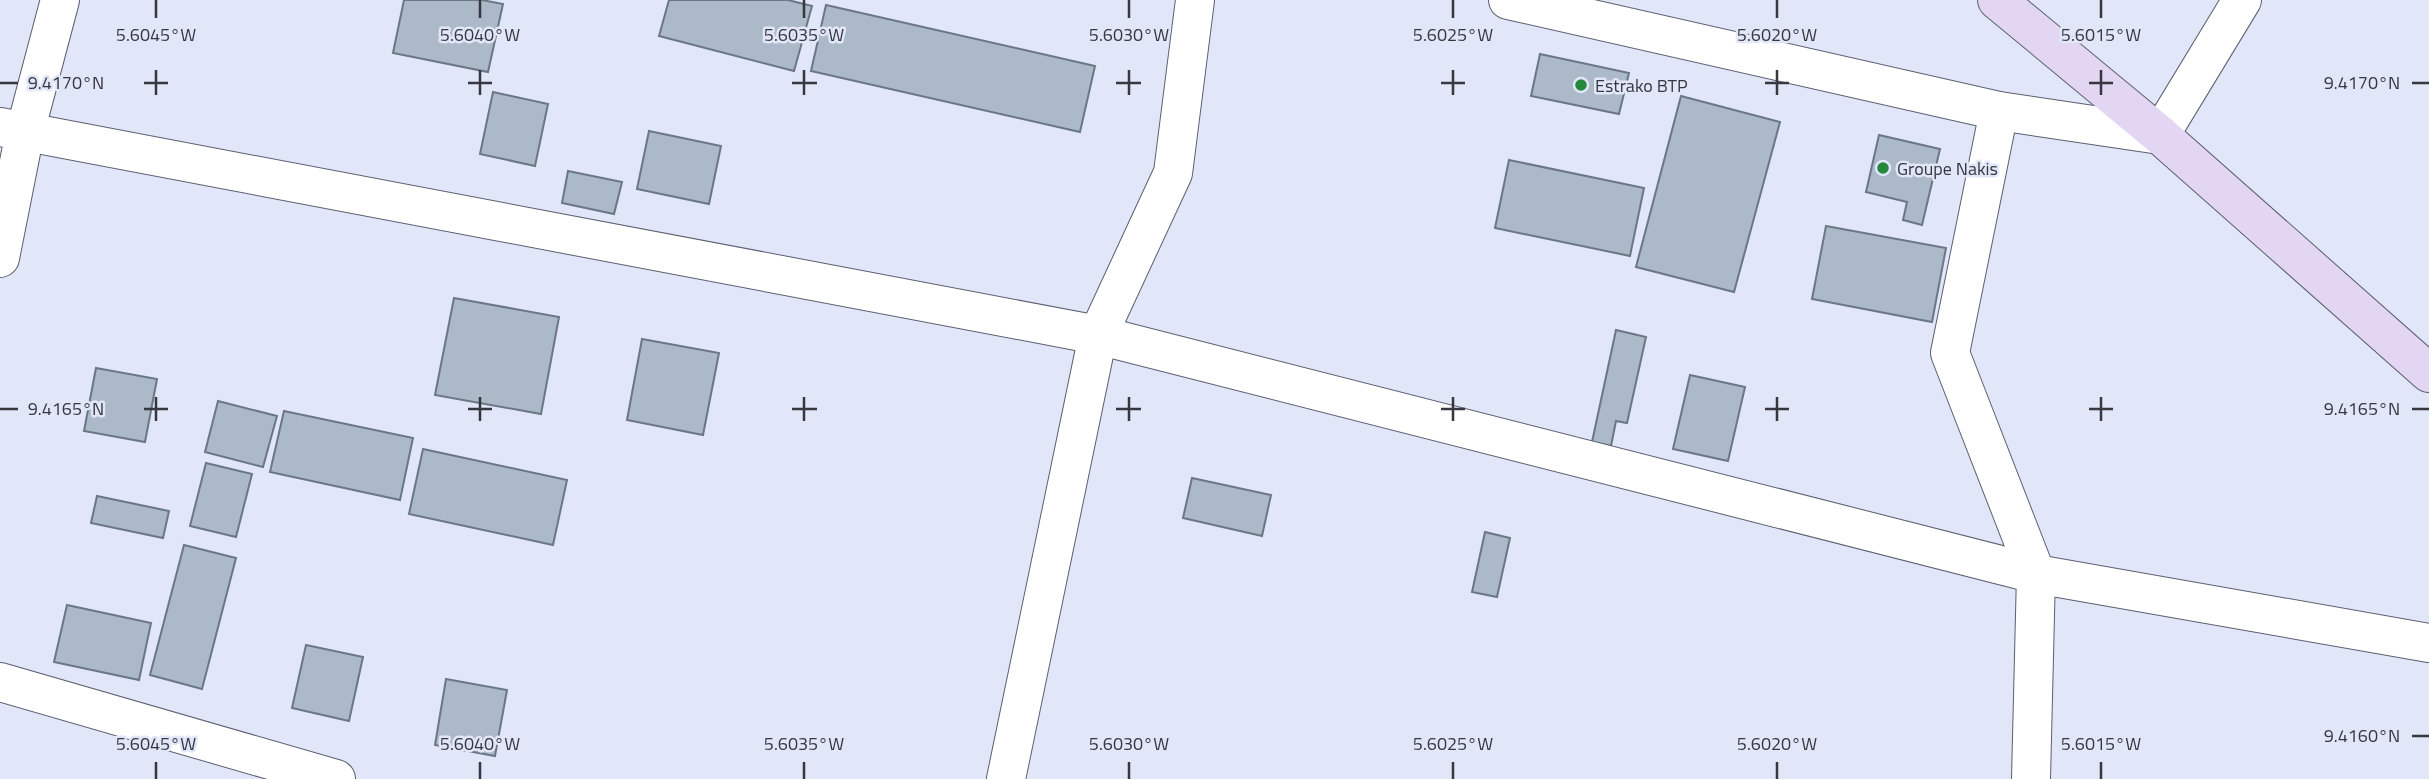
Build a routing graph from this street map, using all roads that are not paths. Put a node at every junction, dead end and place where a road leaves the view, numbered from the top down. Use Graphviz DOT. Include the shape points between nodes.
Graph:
graph roads {
  1 [pos="60,0"];
  2 [pos="1195,0"];
  3 [pos="1508,0"];
  4 [pos="1997,0"];
  5 [pos="2242,0"];
  6 [pos="1999,111"];
  7 [pos="13,129"];
  8 [pos="2160,135"];
  9 [pos="0,258"];
  10 [pos="1098,335"];
  11 [pos="2429,373"];
  12 [pos="2036,574"];
  13 [pos="2429,643"];
  14 [pos="0,682"];
  15 [pos="336,779"];
  16 [pos="1006,779"];
  17 [pos="2031,779"];
  1 -- 7 [label="street"];
  2 -- 10 [label="street" via="1173,173"];
  3 -- 6 [label="street"];
  4 -- 8 [label="main road"];
  5 -- 8 [label="street"];
  6 -- 8 [label="street"];
  6 -- 12 [label="street" via="1950,353"];
  7 -- 9 [label="street"];
  7 -- 10 [label="street"];
  8 -- 11 [label="main road"];
  10 -- 12 [label="street"];
  10 -- 16 [label="street"];
  12 -- 13 [label="street"];
  12 -- 17 [label="street"];
  14 -- 15 [label="street"];
}
